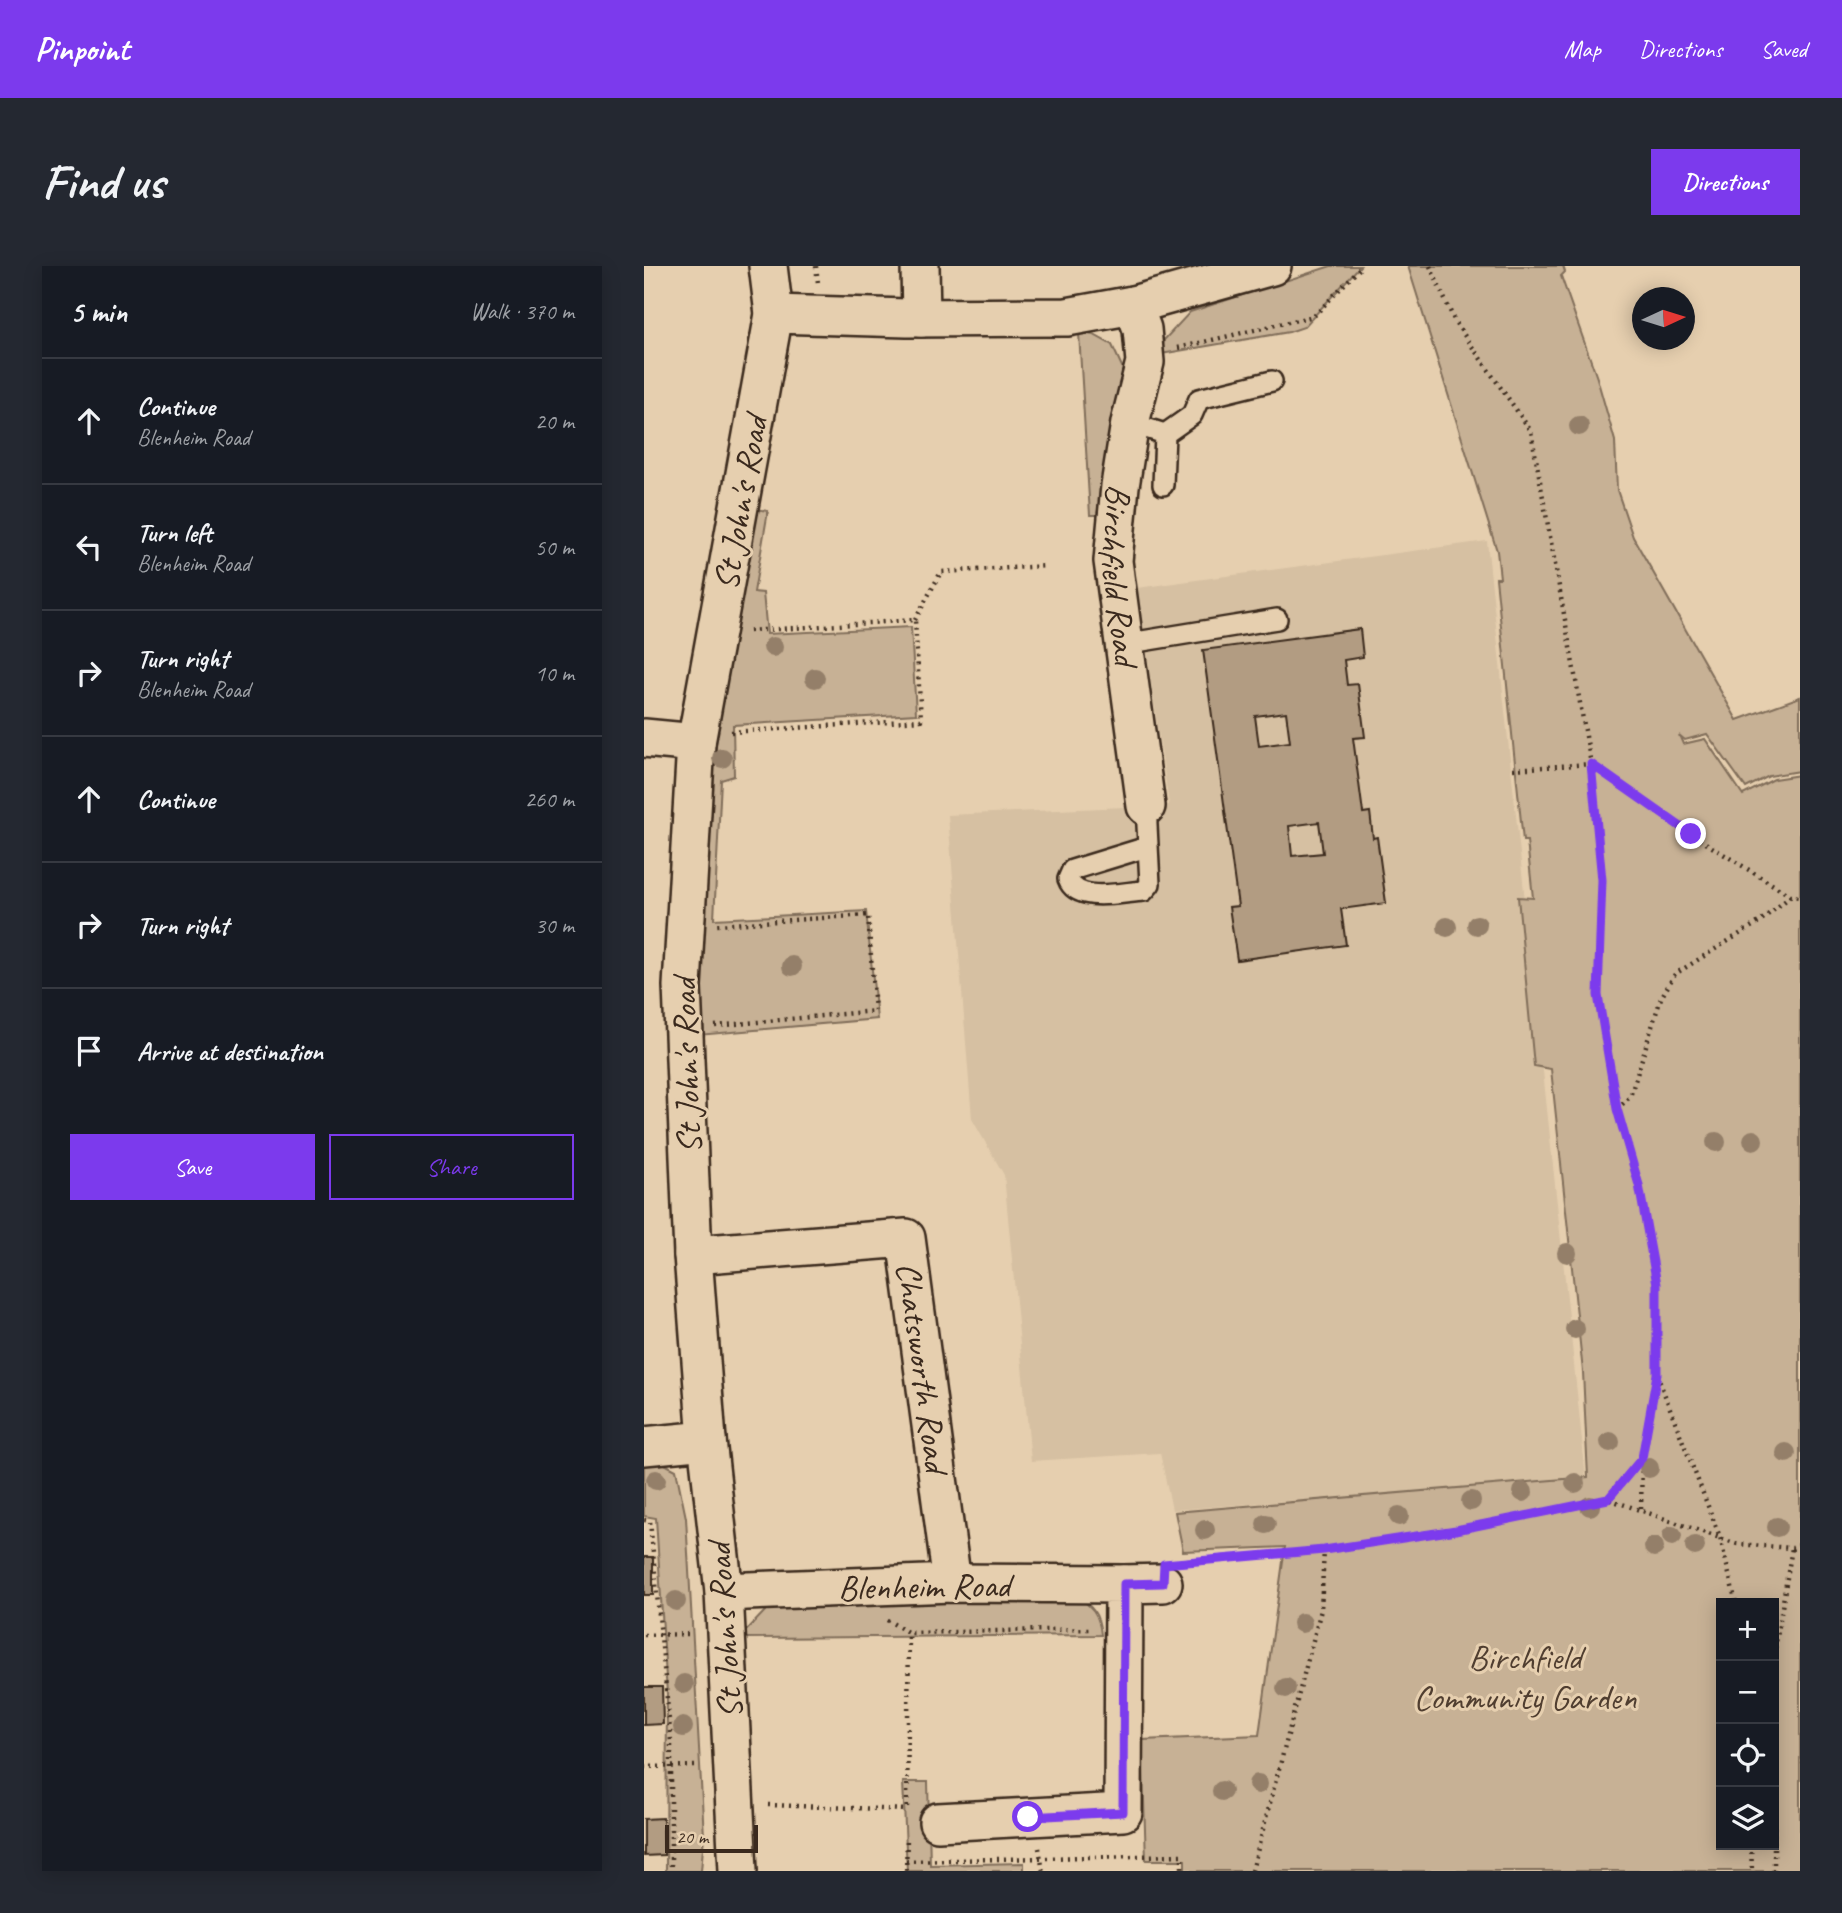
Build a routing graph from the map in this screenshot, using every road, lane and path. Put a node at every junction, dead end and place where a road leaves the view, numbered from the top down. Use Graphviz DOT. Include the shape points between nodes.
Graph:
graph roads {
  1 [pos="768,266"];
  2 [pos="920,266"];
  3 [pos="1272,266"];
  4 [pos="1362,266"];
  5 [pos="1430,266"];
  6 [pos="1133,305"];
  7 [pos="774,314"];
  8 [pos="920,318"];
  9 [pos="1167,351"];
  10 [pos="1272,381"];
  11 [pos="1130,423"];
  12 [pos="1165,434"];
  13 [pos="1163,485"];
  14 [pos="1047,566"];
  15 [pos="1277,619"];
  16 [pos="915,620"];
  17 [pos="716,633"];
  18 [pos="1124,644"];
  19 [pos="644,738"];
  20 [pos="696,739"];
  21 [pos="1591,764"];
  22 [pos="1513,769"];
  23 [pos="1146,806"];
  24 [pos="1147,847"];
  25 [pos="1791,896"];
  26 [pos="1800,897"];
  27 [pos="685,927"];
  28 [pos="684,1029"];
  29 [pos="1617,1109"];
  30 [pos="693,1255"];
  31 [pos="1657,1374"];
  32 [pos="707,1440"];
  33 [pos="644,1446"];
  34 [pos="1642,1458"];
  35 [pos="1608,1499"];
  36 [pos="1641,1508"];
  37 [pos="644,1520"];
  38 [pos="1720,1537"];
  39 [pos="1800,1545"];
  40 [pos="1792,1548"];
  41 [pos="1324,1550"];
  42 [pos="952,1583"];
  43 [pos="1163,1583"];
  44 [pos="1124,1584"];
  45 [pos="724,1592"];
  46 [pos="1735,1598"];
  47 [pos="1779,1626"];
  48 [pos="1124,1629"];
  49 [pos="726,1633"];
  50 [pos="661,1634"];
  51 [pos="644,1635"];
  52 [pos="671,1766"];
  53 [pos="733,1766"];
  54 [pos="644,1767"];
  55 [pos="734,1804"];
  56 [pos="915,1823"];
  57 [pos="1751,1850"];
  58 [pos="1774,1850"];
  59 [pos="906,1861"];
  60 [pos="671,1871"];
  61 [pos="738,1871"];
  62 [pos="906,1871"];
  63 [pos="1182,1871"];
  64 [pos="1252,1871"];
  65 [pos="1752,1871"];
  66 [pos="1774,1871"];
  1 -- 7 [label="street, St John's Road"];
  2 -- 8 [label="street"];
  3 -- 6 [label="street"];
  4 -- 9 [label="path" via="1314,316"];
  5 -- 21 [label="path" via="1455,321 1531,431"];
  6 -- 8 [label="street" via="1067,317"];
  6 -- 11 [label="street, Birchfield Road" via="1142,329 1145,362"];
  7 -- 8 [label="street"];
  7 -- 17 [label="street, St John's Road"];
  10 -- 12 [label="lane" via="1199,399 1192,415"];
  11 -- 12 [label="lane"];
  11 -- 18 [label="street, Birchfield Road" via="1113,536"];
  12 -- 13 [label="lane"];
  14 -- 16 [label="path" via="941,572"];
  15 -- 18 [label="lane"];
  16 -- 17 [label="path"];
  16 -- 20 [label="path" via="921,720"];
  17 -- 20 [label="street, St John's Road"];
  18 -- 23 [label="street, Birchfield Road"];
  19 -- 20 [label="street"];
  20 -- 27 [label="street, St John's Road"];
  21 -- 22 [label="path"];
  21 -- 25 [label="path"];
  21 -- 29 [label="path" via="1602,880 1598,995"];
  23 -- 24 [label="lane"];
  25 -- 26 [label="path"];
  25 -- 29 [label="path" via="1759,922 1675,974 1661,998 1630,1097"];
  27 -- 28 [label="street, St John's Road"];
  27 -- 28 [label="path" via="868,915 875,1011"];
  28 -- 30 [label="street, St John's Road"];
  29 -- 31 [label="path" via="1639,1185 1657,1284"];
  30 -- 32 [label="street, St John's Road"];
  30 -- 42 [label="street, Chatsworth Road" via="906,1238"];
  31 -- 34 [label="path"];
  31 -- 38 [label="path"];
  32 -- 33 [label="street"];
  32 -- 45 [label="street, St John's Road"];
  34 -- 35 [label="path"];
  34 -- 36 [label="path"];
  35 -- 36 [label="path"];
  35 -- 41 [label="path" via="1456,1530"];
  36 -- 38 [label="path"];
  37 -- 50 [label="path" via="650,1521"];
  38 -- 40 [label="path" via="1737,1544"];
  38 -- 46 [label="path"];
  39 -- 40 [label="path"];
  40 -- 47 [label="path"];
  41 -- 43 [label="path" via="1164,1564"];
  41 -- 64 [label="path" via="1321,1610"];
  42 -- 44 [label="street, Blenheim Road"];
  42 -- 45 [label="street, Blenheim Road"];
  43 -- 44 [label="street, Blenheim Road"];
  44 -- 48 [label="street"];
  45 -- 49 [label="street, St John's Road"];
  48 -- 56 [label="street" via="1123,1812"];
  48 -- 56 [label="path" via="909,1633"];
  49 -- 50 [label="path"];
  49 -- 53 [label="street, St John's Road"];
  50 -- 51 [label="path"];
  50 -- 52 [label="path"];
  52 -- 53 [label="path"];
  52 -- 54 [label="path"];
  52 -- 60 [label="path"];
  53 -- 55 [label="street, St John's Road"];
  55 -- 56 [label="path"];
  55 -- 61 [label="street, St John's Road"];
  56 -- 59 [label="path"];
  57 -- 65 [label="path"];
  58 -- 66 [label="path"];
  59 -- 62 [label="path"];
  59 -- 63 [label="path" via="1182,1855"];
}
